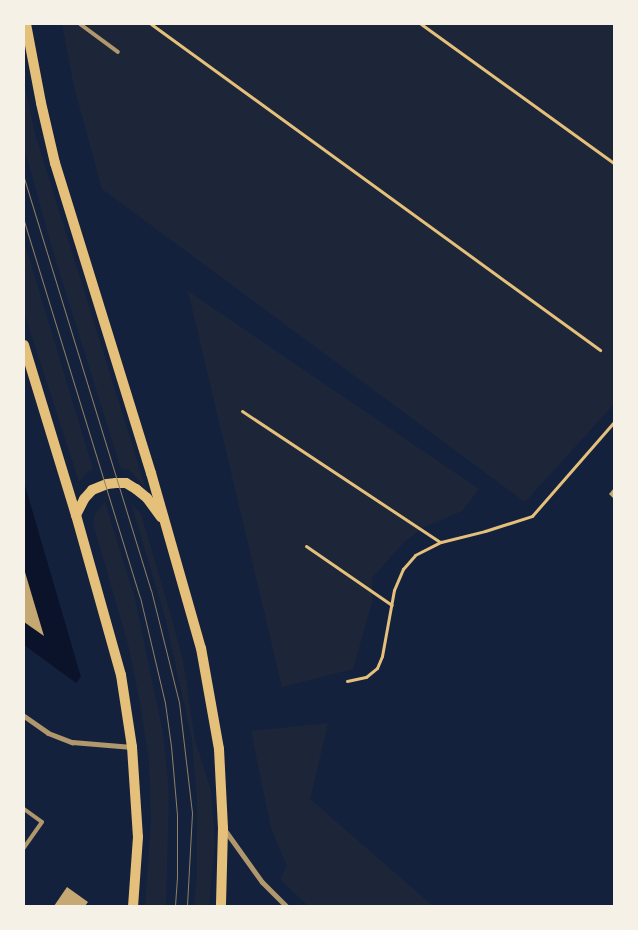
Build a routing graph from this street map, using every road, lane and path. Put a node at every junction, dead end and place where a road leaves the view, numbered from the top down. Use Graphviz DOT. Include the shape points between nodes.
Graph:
graph roads {
  1 [pos="26,24"];
  2 [pos="80,24"];
  3 [pos="151,24"];
  4 [pos="421,24"];
  5 [pos="118,52"];
  6 [pos="614,163"];
  7 [pos="24,345"];
  8 [pos="600,350"];
  9 [pos="242,411"];
  10 [pos="614,422"];
  11 [pos="76,515"];
  12 [pos="164,522"];
  13 [pos="441,542"];
  14 [pos="306,546"];
  15 [pos="392,605"];
  16 [pos="348,681"];
  17 [pos="24,716"];
  18 [pos="132,747"];
  19 [pos="24,809"];
  20 [pos="223,828"];
  21 [pos="24,848"];
  22 [pos="133,906"];
  23 [pos="221,906"];
  24 [pos="286,906"];
  1 -- 12 [label="main road" via="56,163"];
  2 -- 5 [label="lane"];
  3 -- 8 [label="path"];
  4 -- 6 [label="path"];
  7 -- 11 [label="main road"];
  9 -- 13 [label="path"];
  10 -- 13 [label="path" via="532,516"];
  11 -- 12 [label="main road" via="92,490 107,484 126,484 147,498"];
  11 -- 18 [label="main road" via="121,675"];
  12 -- 20 [label="main road" via="201,648 214,714"];
  13 -- 15 [label="path" via="415,556 403,570 394,590"];
  14 -- 15 [label="path"];
  15 -- 16 [label="path" via="377,668 366,677"];
  17 -- 18 [label="street" via="48,733 72,742"];
  18 -- 22 [label="main road" via="138,837"];
  19 -- 21 [label="lane" via="42,822"];
  20 -- 23 [label="main road"];
  20 -- 24 [label="street" via="262,882"];
}
